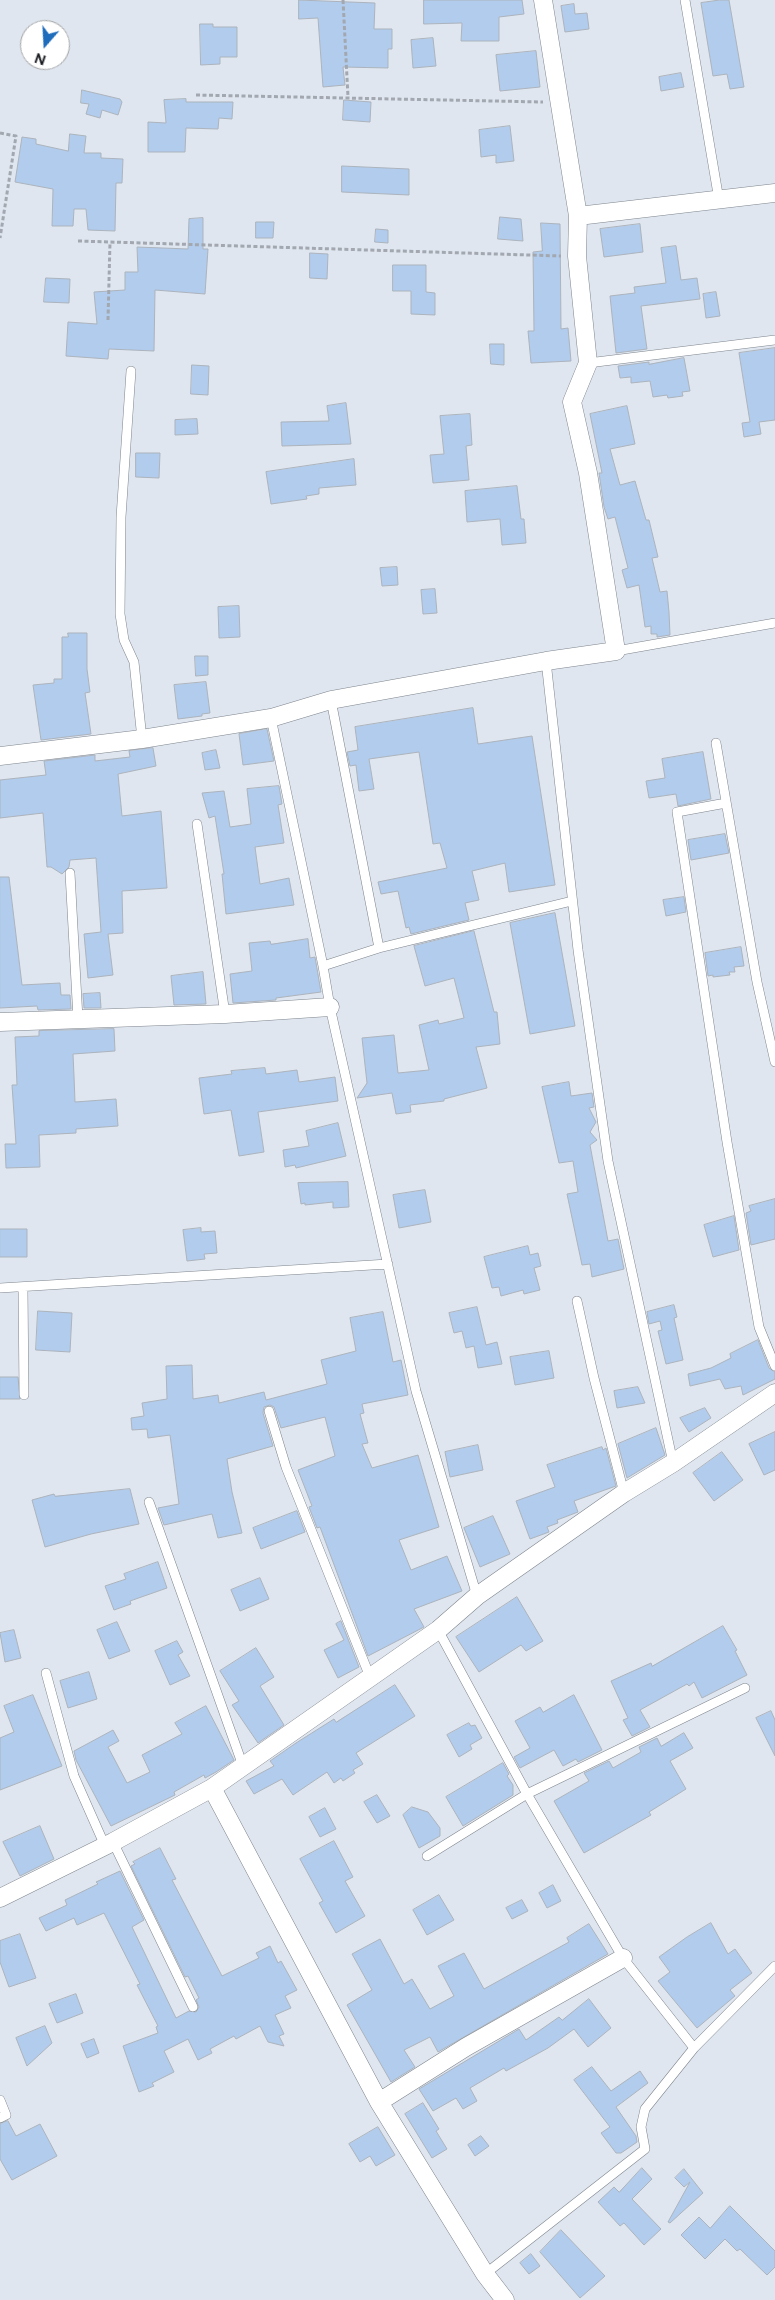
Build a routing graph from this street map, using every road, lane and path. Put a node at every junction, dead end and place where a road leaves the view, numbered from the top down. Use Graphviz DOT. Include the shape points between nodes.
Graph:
graph roads {
  1 [pos="343,0"];
  2 [pos="543,0"];
  3 [pos="685,0"];
  4 [pos="196,95"];
  5 [pos="348,97"];
  6 [pos="559,103"];
  7 [pos="0,133"];
  8 [pos="775,193"];
  9 [pos="719,200"];
  10 [pos="578,216"];
  11 [pos="0,238"];
  12 [pos="78,241"];
  13 [pos="110,242"];
  14 [pos="577,256"];
  15 [pos="108,320"];
  16 [pos="775,340"];
  17 [pos="588,364"];
  18 [pos="130,371"];
  19 [pos="775,623"];
  20 [pos="616,651"];
  21 [pos="546,661"];
  22 [pos="331,700"];
  23 [pos="271,718"];
  24 [pos="142,739"];
  25 [pos="716,743"];
  26 [pos="0,756"];
  27 [pos="726,803"];
  28 [pos="197,824"];
  29 [pos="70,873"];
  30 [pos="572,901"];
  31 [pos="379,948"];
  32 [pos="323,966"];
  33 [pos="330,1007"];
  34 [pos="225,1014"];
  35 [pos="78,1018"];
  36 [pos="0,1022"];
  37 [pos="775,1062"];
  38 [pos="388,1264"];
  39 [pos="0,1288"];
  40 [pos="23,1288"];
  41 [pos="577,1301"];
  42 [pos="775,1366"];
  43 [pos="775,1393"];
  44 [pos="24,1395"];
  45 [pos="269,1411"];
  46 [pos="673,1463"];
  47 [pos="624,1493"];
  48 [pos="149,1502"];
  49 [pos="478,1596"];
  50 [pos="438,1630"];
  51 [pos="46,1673"];
  52 [pos="370,1677"];
  53 [pos="745,1688"];
  54 [pos="243,1766"];
  55 [pos="212,1788"];
  56 [pos="527,1794"];
  57 [pos="109,1844"];
  58 [pos="427,1856"];
  59 [pos="1,1895"];
  60 [pos="623,1958"];
  61 [pos="775,1966"];
  62 [pos="193,2007"];
  63 [pos="694,2048"];
  64 [pos="0,2100"];
  65 [pos="380,2102"];
  66 [pos="0,2118"];
  67 [pos="485,2274"];
  68 [pos="505,2300"];
  1 -- 5 [label="path"];
  2 -- 6 [label="street"];
  3 -- 9 [label="lane"];
  4 -- 5 [label="path"];
  5 -- 6 [label="path"];
  6 -- 10 [label="street"];
  7 -- 11 [label="path" via="16,136"];
  8 -- 9 [label="street"];
  9 -- 10 [label="street"];
  10 -- 14 [label="street"];
  12 -- 13 [label="path"];
  13 -- 14 [label="path"];
  13 -- 15 [label="path"];
  14 -- 17 [label="street"];
  16 -- 17 [label="lane"];
  17 -- 20 [label="street" via="572,402 588,473"];
  18 -- 24 [label="lane" via="121,517 120,614 124,640 134,662"];
  19 -- 20 [label="lane"];
  20 -- 21 [label="street"];
  21 -- 22 [label="street"];
  21 -- 30 [label="lane"];
  22 -- 23 [label="street"];
  22 -- 31 [label="lane"];
  23 -- 24 [label="street"];
  23 -- 32 [label="lane"];
  24 -- 26 [label="street"];
  25 -- 27 [label="lane"];
  27 -- 37 [label="lane" via="757,982"];
  27 -- 42 [label="lane" via="677,812 757,1318"];
  28 -- 34 [label="lane"];
  29 -- 35 [label="lane"];
  30 -- 31 [label="lane"];
  30 -- 46 [label="lane" via="608,1161"];
  31 -- 32 [label="lane"];
  32 -- 33 [label="lane"];
  33 -- 34 [label="street"];
  33 -- 38 [label="lane"];
  34 -- 35 [label="street"];
  35 -- 36 [label="street"];
  38 -- 40 [label="lane"];
  38 -- 49 [label="lane" via="416,1391"];
  39 -- 40 [label="lane"];
  40 -- 44 [label="lane"];
  41 -- 47 [label="lane"];
  43 -- 46 [label="street"];
  45 -- 52 [label="lane" via="286,1467"];
  46 -- 47 [label="street"];
  47 -- 49 [label="street"];
  48 -- 54 [label="lane"];
  49 -- 50 [label="street"];
  50 -- 52 [label="street"];
  50 -- 56 [label="lane"];
  51 -- 57 [label="lane" via="74,1776"];
  52 -- 54 [label="street"];
  53 -- 56 [label="lane"];
  54 -- 55 [label="street"];
  55 -- 57 [label="street"];
  55 -- 65 [label="street"];
  56 -- 58 [label="lane"];
  56 -- 60 [label="lane"];
  57 -- 59 [label="street"];
  57 -- 62 [label="lane"];
  60 -- 63 [label="lane"];
  60 -- 65 [label="street" via="466,2047"];
  61 -- 63 [label="lane"];
  63 -- 67 [label="lane" via="645,2109 641,2127 645,2149"];
  64 -- 66 [label="lane" via="6,2115"];
  65 -- 67 [label="street"];
  67 -- 68 [label="street"];
}
